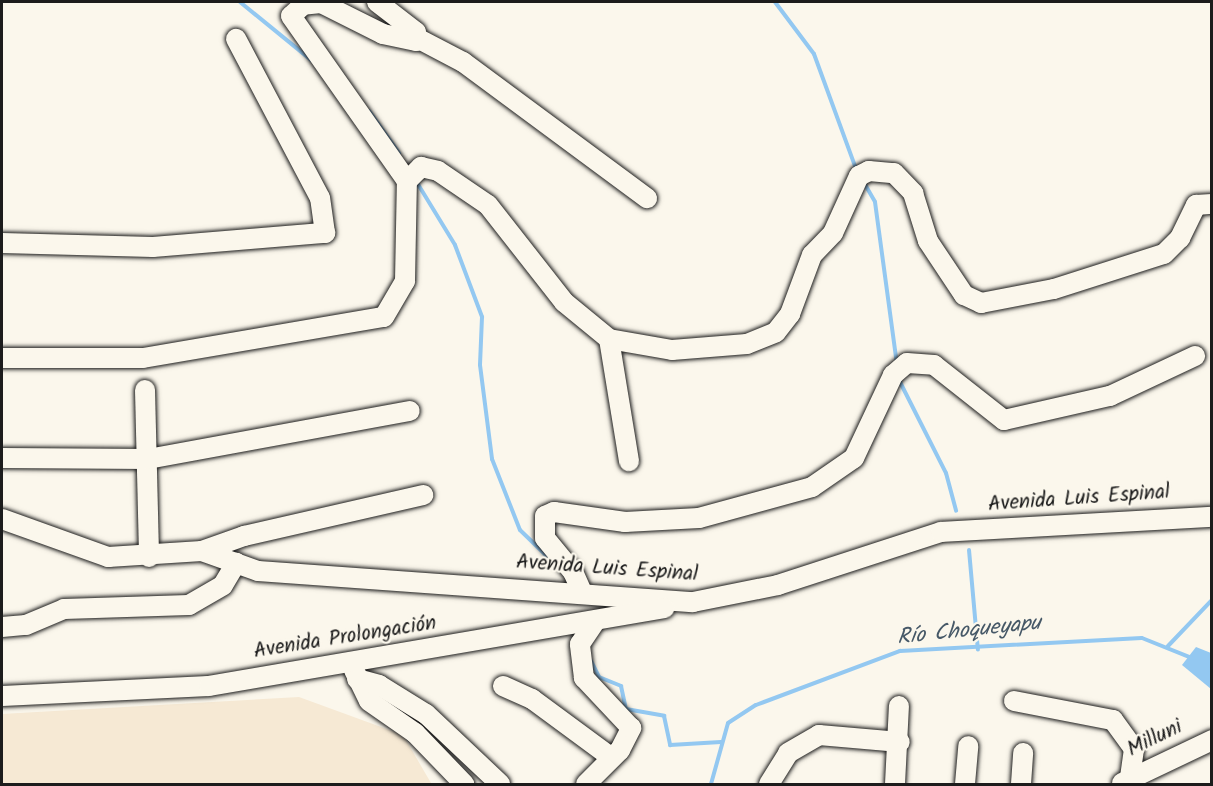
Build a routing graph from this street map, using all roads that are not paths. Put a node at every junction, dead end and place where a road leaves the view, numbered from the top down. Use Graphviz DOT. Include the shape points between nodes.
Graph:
graph roads {
  1 [pos="377,2"];
  2 [pos="417,38"];
  3 [pos="236,39"];
  4 [pos="407,181"];
  5 [pos="647,198"];
  6 [pos="1212,204"];
  7 [pos="2,243"];
  8 [pos="609,339"];
  9 [pos="1195,356"];
  10 [pos="2,358"];
  11 [pos="145,390"];
  12 [pos="410,411"];
  13 [pos="2,458"];
  14 [pos="148,459"];
  15 [pos="629,460"];
  16 [pos="423,495"];
  17 [pos="1210,516"];
  18 [pos="2,519"];
  19 [pos="202,551"];
  20 [pos="149,557"];
  21 [pos="236,563"];
  22 [pos="582,592"];
  23 [pos="693,602"];
  24 [pos="596,620"];
  25 [pos="2,627"];
  26 [pos="350,658"];
  27 [pos="357,679"];
  28 [pos="504,686"];
  29 [pos="2,696"];
  30 [pos="1014,701"];
  31 [pos="899,706"];
  32 [pos="1212,740"];
  33 [pos="900,742"];
  34 [pos="968,746"];
  35 [pos="1023,753"];
  36 [pos="612,758"];
  37 [pos="1125,781"];
  38 [pos="464,784"];
  39 [pos="500,784"];
  40 [pos="586,784"];
  41 [pos="769,784"];
  42 [pos="895,784"];
  43 [pos="965,784"];
  44 [pos="1021,784"];
  1 -- 2 [label="street"];
  2 -- 4 [label="street" via="407,42 383,34 321,3 303,5 291,16"];
  2 -- 5 [label="street" via="463,62"];
  3 -- 7 [label="street" via="320,198 325,233 153,247"];
  4 -- 8 [label="street" via="415,170 430,167 488,205 564,302"];
  4 -- 10 [label="street" via="408,264 398,298 384,317 143,358"];
  6 -- 8 [label="street" via="1196,205 1180,238 1164,254 1054,289 981,303 964,295 928,241 913,193 886,169 869,171 859,176 833,233 812,255 785,323 770,337 672,350"];
  8 -- 15 [label="street"];
  9 -- 22 [label="street" via="1110,396 1004,420 933,365 907,363 893,375 854,458 812,487 699,518 625,522 554,512 545,516 545,538 573,572"];
  11 -- 14 [label="street"];
  12 -- 14 [label="street"];
  13 -- 14 [label="street"];
  14 -- 20 [label="street"];
  16 -- 19 [label="street" via="244,536"];
  17 -- 23 [label="street, Avenida Luis Espinal" via="941,532 778,585"];
  18 -- 20 [label="street, Avenida Luis Espinal" via="108,557"];
  19 -- 20 [label="street, Avenida Luis Espinal"];
  19 -- 21 [label="street, Avenida Luis Espinal"];
  21 -- 22 [label="street, Avenida Luis Espinal" via="258,571"];
  21 -- 25 [label="street" via="223,585 189,604 64,609 26,625"];
  22 -- 23 [label="street, Avenida Luis Espinal"];
  23 -- 24 [label="street, Avenida Prolongación"];
  24 -- 26 [label="street, Avenida Prolongación"];
  24 -- 36 [label="street" via="580,644 584,678 631,728"];
  26 -- 27 [label="street"];
  26 -- 29 [label="street, Avenida Prolongación" via="208,686"];
  27 -- 38 [label="street" via="369,701 416,733"];
  27 -- 39 [label="street" via="379,685 426,714"];
  28 -- 36 [label="street" via="532,699"];
  30 -- 37 [label="street" via="1113,720 1134,749"];
  31 -- 33 [label="street"];
  32 -- 37 [label="street, Milluni"];
  33 -- 41 [label="street" via="819,735 788,753"];
  33 -- 42 [label="street"];
  34 -- 43 [label="street"];
  35 -- 44 [label="street"];
  36 -- 40 [label="street"];
}
